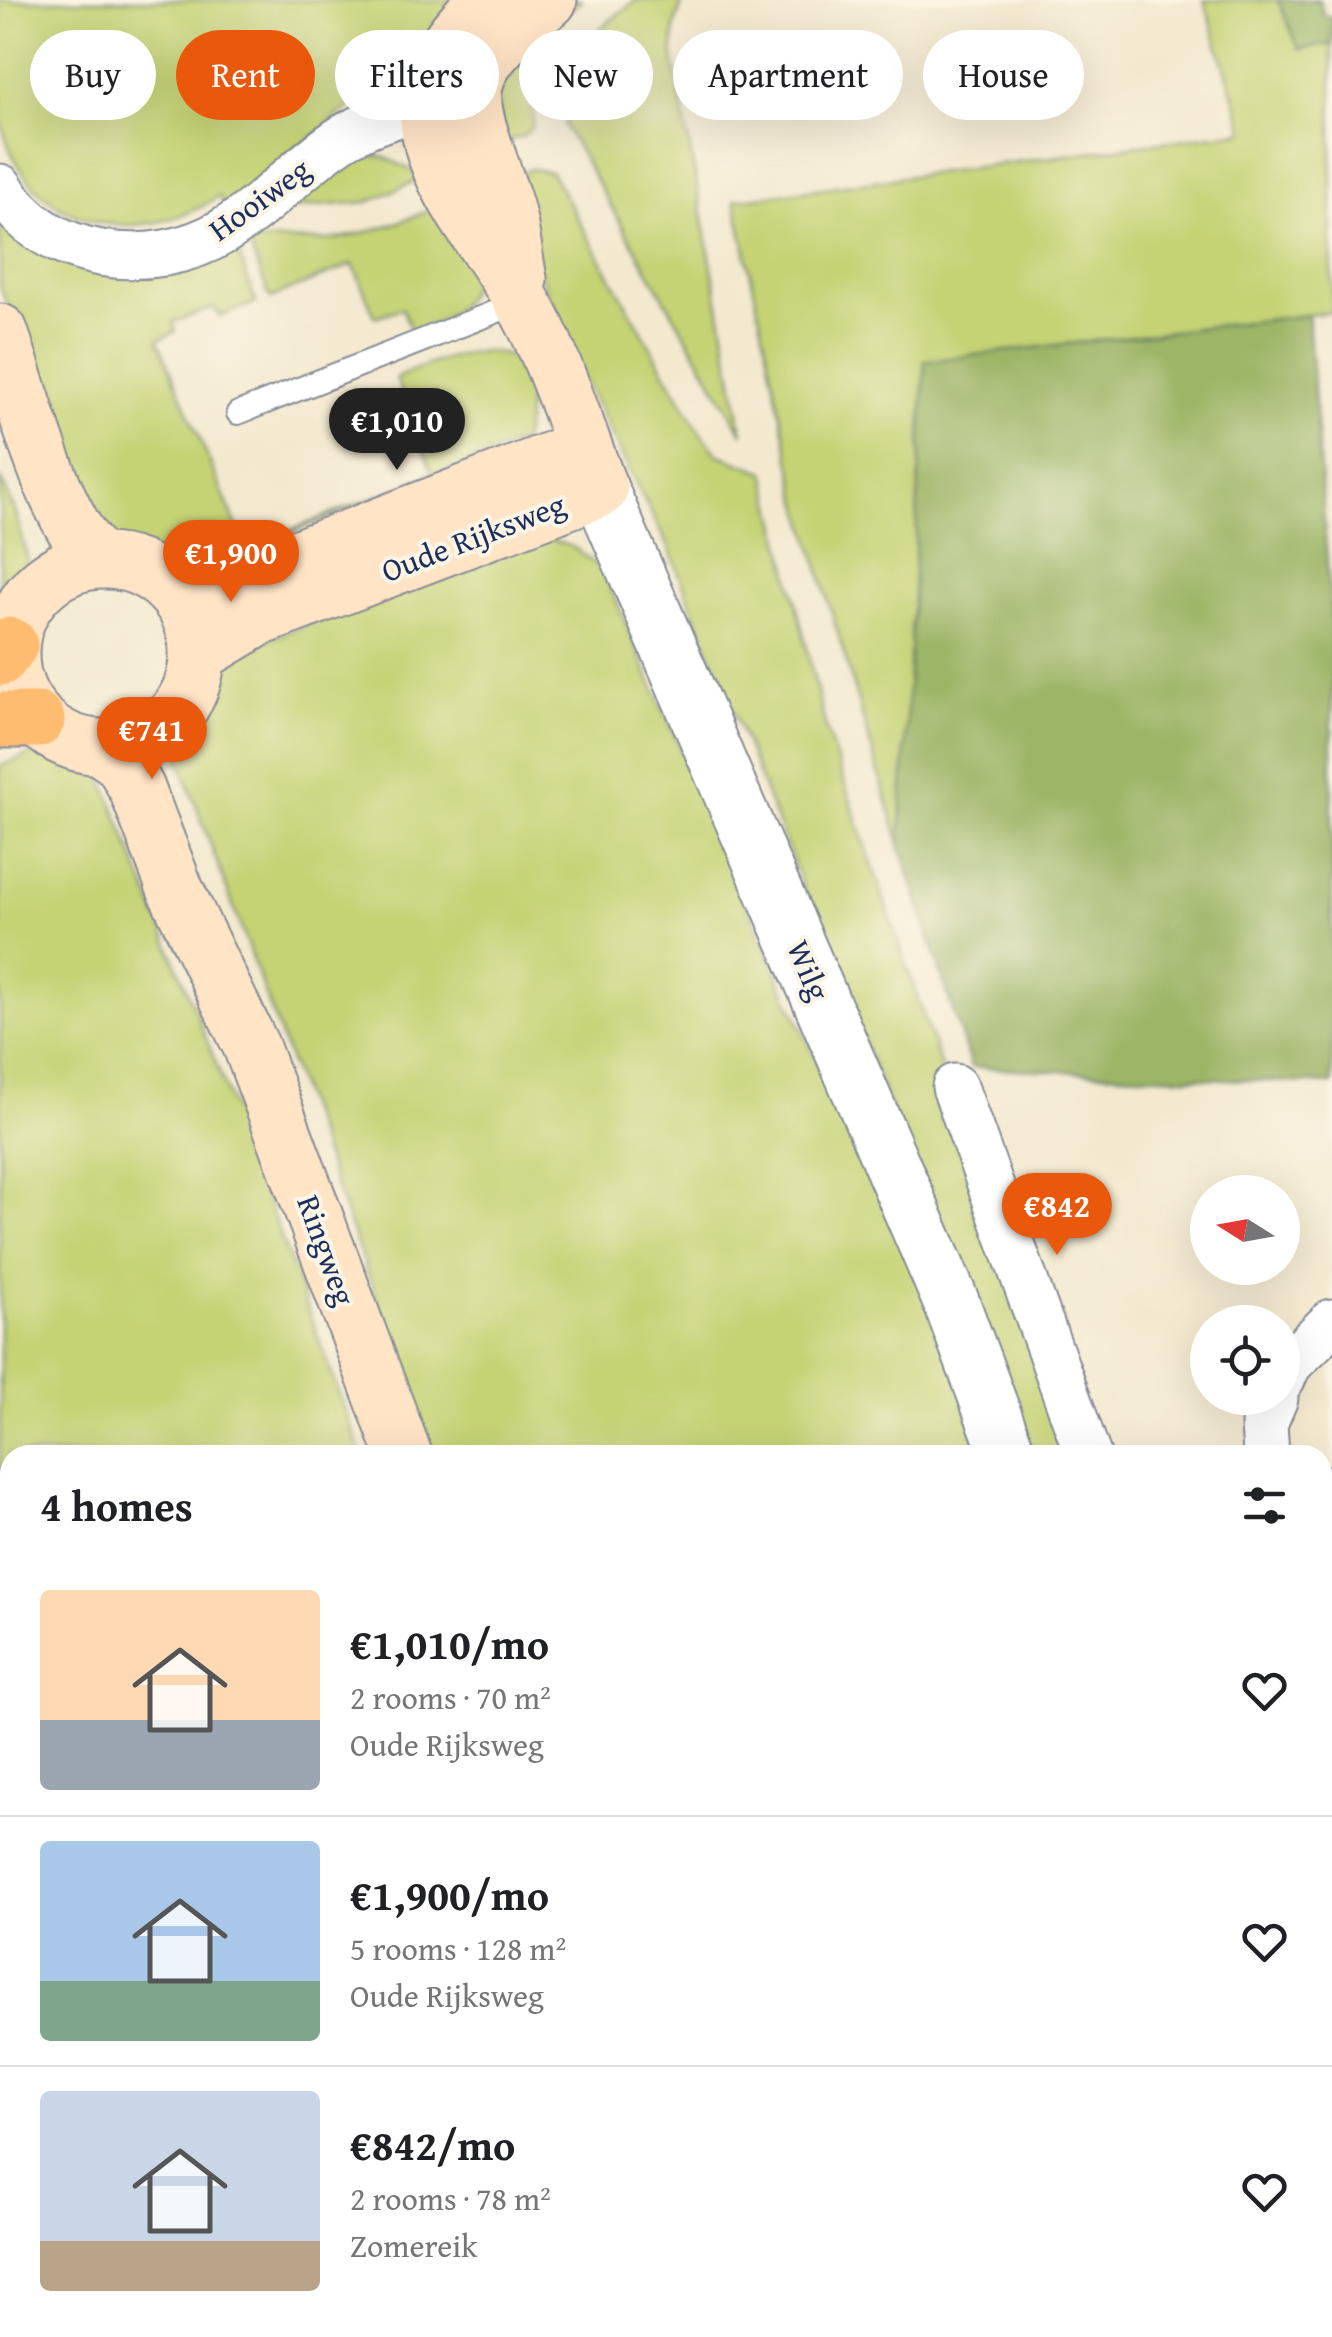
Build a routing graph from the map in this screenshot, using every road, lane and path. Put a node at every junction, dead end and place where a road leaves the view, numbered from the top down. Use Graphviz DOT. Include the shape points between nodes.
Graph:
graph roads {
  1 [pos="486,0"];
  2 [pos="548,0"];
  3 [pos="461,30"];
  4 [pos="499,45"];
  5 [pos="394,120"];
  6 [pos="471,120"];
  7 [pos="0,187"];
  8 [pos="523,302"];
  9 [pos="0,332"];
  10 [pos="238,413"];
  11 [pos="0,438"];
  12 [pos="592,468"];
  13 [pos="100,561"];
  14 [pos="43,584"];
  15 [pos="173,592"];
  16 [pos="5,652"];
  17 [pos="197,655"];
  18 [pos="19,720"];
  19 [pos="165,724"];
  20 [pos="103,748"];
  21 [pos="251,1046"];
  22 [pos="956,1087"];
  23 [pos="1332,1322"];
  24 [pos="1300,1353"];
  25 [pos="1268,1415"];
  26 [pos="400,1445"];
  27 [pos="1004,1445"];
  28 [pos="1084,1445"];
  29 [pos="1265,1445"];
  1 -- 3 [label="main road, Oude Rijksweg"];
  2 -- 4 [label="main road"];
  5 -- 7 [label="street, Hooiweg" via="347,136 224,231 184,250 124,255 74,247 24,218"];
  6 -- 8 [label="main road, Oude Rijksweg" via="506,209"];
  8 -- 10 [label="lane"];
  8 -- 12 [label="main road, Oude Rijksweg"];
  9 -- 13 [label="main road" via="66,515"];
  11 -- 14 [label="main road" via="36,532"];
  12 -- 15 [label="main road, Oude Rijksweg" via="216,589"];
  12 -- 17 [label="main road, Oude Rijksweg" via="257,619"];
  12 -- 27 [label="street, Wilg" via="952,1304"];
  13 -- 14 [label="main road" via="64,569"];
  13 -- 15 [label="main road" via="141,570"];
  14 -- 16 [label="main road" via="15,620"];
  15 -- 17 [label="main road" via="188,610"];
  16 -- 18 [label="main road" via="17,685"];
  17 -- 19 [label="main road" via="185,699"];
  18 -- 20 [label="main road"];
  19 -- 20 [label="main road" via="145,739"];
  19 -- 21 [label="main road, Ringweg" via="170,780 212,890"];
  20 -- 21 [label="main road, Ringweg" via="122,762 136,789"];
  21 -- 26 [label="main road, Ringweg"];
  22 -- 28 [label="street"];
  23 -- 24 [label="street"];
  25 -- 29 [label="street"];
}
